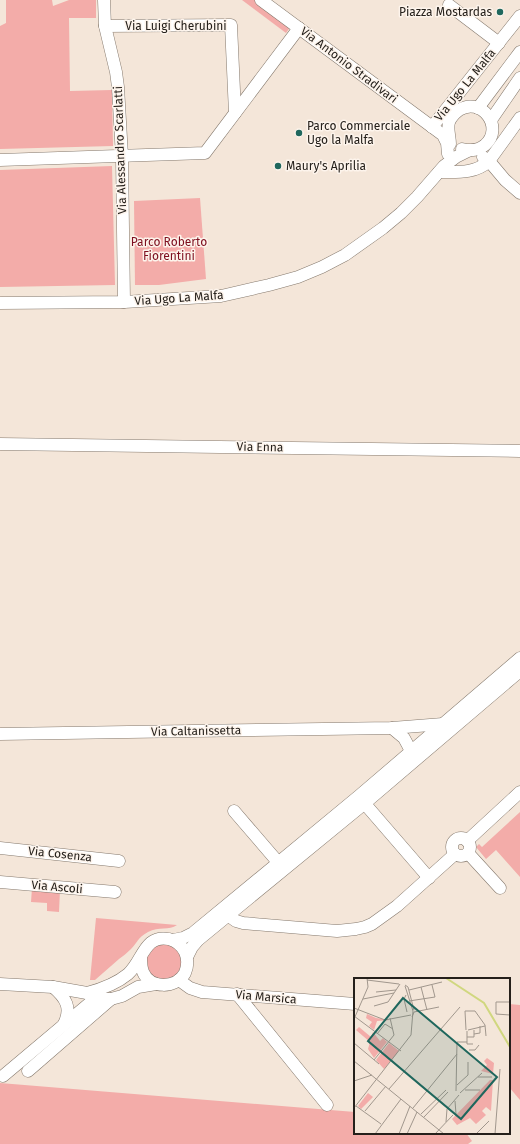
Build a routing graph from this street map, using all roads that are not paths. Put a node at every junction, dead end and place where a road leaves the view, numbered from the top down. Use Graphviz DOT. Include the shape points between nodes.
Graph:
graph roads {
  1 [pos="104,0"];
  2 [pos="261,0"];
  3 [pos="449,6"];
  4 [pos="520,16"];
  5 [pos="105,26"];
  6 [pos="299,28"];
  7 [pos="499,43"];
  8 [pos="520,52"];
  9 [pos="520,78"];
  10 [pos="478,108"];
  11 [pos="235,113"];
  12 [pos="520,118"];
  13 [pos="491,120"];
  14 [pos="442,130"];
  15 [pos="471,151"];
  16 [pos="448,154"];
  17 [pos="122,156"];
  18 [pos="0,160"];
  19 [pos="489,161"];
  20 [pos="442,169"];
  21 [pos="520,192"];
  22 [pos="124,302"];
  23 [pos="0,303"];
  24 [pos="0,444"];
  25 [pos="520,451"];
  26 [pos="520,658"];
  27 [pos="520,671"];
  28 [pos="443,724"];
  29 [pos="392,728"];
  30 [pos="0,734"];
  31 [pos="411,751"];
  32 [pos="520,792"];
  33 [pos="362,800"];
  34 [pos="234,811"];
  35 [pos="468,847"];
  36 [pos="0,848"];
  37 [pos="120,861"];
  38 [pos="281,866"];
  39 [pos="429,878"];
  40 [pos="0,882"];
  41 [pos="500,888"];
  42 [pos="115,892"];
  43 [pos="224,912"];
  44 [pos="173,940"];
  45 [pos="141,957"];
  46 [pos="187,957"];
  47 [pos="179,980"];
  48 [pos="0,984"];
  49 [pos="156,984"];
  50 [pos="53,987"];
  51 [pos="237,994"];
  52 [pos="92,995"];
  53 [pos="111,999"];
  54 [pos="354,1004"];
  55 [pos="64,1024"];
  56 [pos="35,1048"];
  57 [pos="44,1058"];
  58 [pos="28,1071"];
  59 [pos="5,1077"];
  60 [pos="327,1104"];
  1 -- 5 [label="street, Via Alessandro Scarlatti"];
  2 -- 6 [label="street, Via Antonio Stradivari"];
  3 -- 7 [label="street"];
  4 -- 7 [label="street"];
  5 -- 11 [label="street, Via Luigi Cherubini" via="231,25"];
  5 -- 17 [label="street, Via Alessandro Scarlatti" via="118,80"];
  6 -- 11 [label="street"];
  6 -- 14 [label="street, Via Antonio Stradivari"];
  7 -- 14 [label="street, Via Ugo La Malfa"];
  8 -- 10 [label="street, Via Ugo La Malfa"];
  9 -- 13 [label="street"];
  10 -- 13 [label="street, Via Ugo La Malfa"];
  10 -- 14 [label="street, Via Ugo La Malfa" via="471,106 457,111"];
  11 -- 17 [label="street" via="205,153"];
  12 -- 19 [label="street"];
  13 -- 15 [label="street, Via Ugo La Malfa" via="490,139 480,148"];
  14 -- 15 [label="street, Via Ugo La Malfa" via="457,146"];
  14 -- 16 [label="street, Via Antonio Stradivari"];
  15 -- 19 [label="street, Via Ugo La Malfa"];
  15 -- 20 [label="street, Via Ugo La Malfa" via="456,157"];
  16 -- 20 [label="street, Via Ugo La Malfa"];
  17 -- 18 [label="street"];
  17 -- 22 [label="street, Via Alessandro Scarlatti"];
  19 -- 20 [label="street" via="474,170 462,172"];
  19 -- 21 [label="street, Via Ugo La Malfa" via="504,180"];
  20 -- 22 [label="street, Via Ugo La Malfa" via="401,213 383,228 345,255 322,267 298,277 221,296"];
  22 -- 23 [label="street, Via Ugo La Malfa"];
  24 -- 25 [label="street, Via Enna"];
  26 -- 28 [label="street"];
  27 -- 33 [label="street"];
  28 -- 29 [label="street, Via Caltanissetta"];
  28 -- 31 [label="street"];
  29 -- 30 [label="street, Via Caltanissetta"];
  29 -- 31 [label="street" via="404,738"];
  31 -- 33 [label="street"];
  32 -- 35 [label="street"];
  33 -- 38 [label="street"];
  33 -- 39 [label="street"];
  34 -- 38 [label="street"];
  35 -- 39 [label="street" via="463,838 455,841 452,846 455,854"];
  35 -- 41 [label="street"];
  36 -- 37 [label="street, Via Cosenza"];
  38 -- 43 [label="street"];
  39 -- 43 [label="street" via="385,915 372,924 356,929 337,931 243,923"];
  40 -- 42 [label="street, Via Ascoli"];
  43 -- 44 [label="street" via="183,938"];
  43 -- 46 [label="street" via="195,943"];
  44 -- 45 [label="street" via="165,938 150,943"];
  44 -- 46 [label="street" via="179,944"];
  45 -- 49 [label="street" via="143,973"];
  45 -- 52 [label="street" via="128,974"];
  46 -- 47 [label="street" via="186,970"];
  47 -- 49 [label="street" via="164,986"];
  47 -- 51 [label="street, Via Marsica" via="198,991"];
  48 -- 50 [label="street"];
  49 -- 53 [label="street" via="138,987"];
  50 -- 52 [label="street"];
  50 -- 55 [label="street" via="67,1004"];
  51 -- 54 [label="street, Via Marsica"];
  51 -- 60 [label="street"];
  52 -- 53 [label="street"];
  52 -- 55 [label="street"];
  53 -- 57 [label="street"];
  55 -- 56 [label="street"];
  56 -- 57 [label="street"];
  56 -- 59 [label="street"];
  57 -- 58 [label="street"];
}
